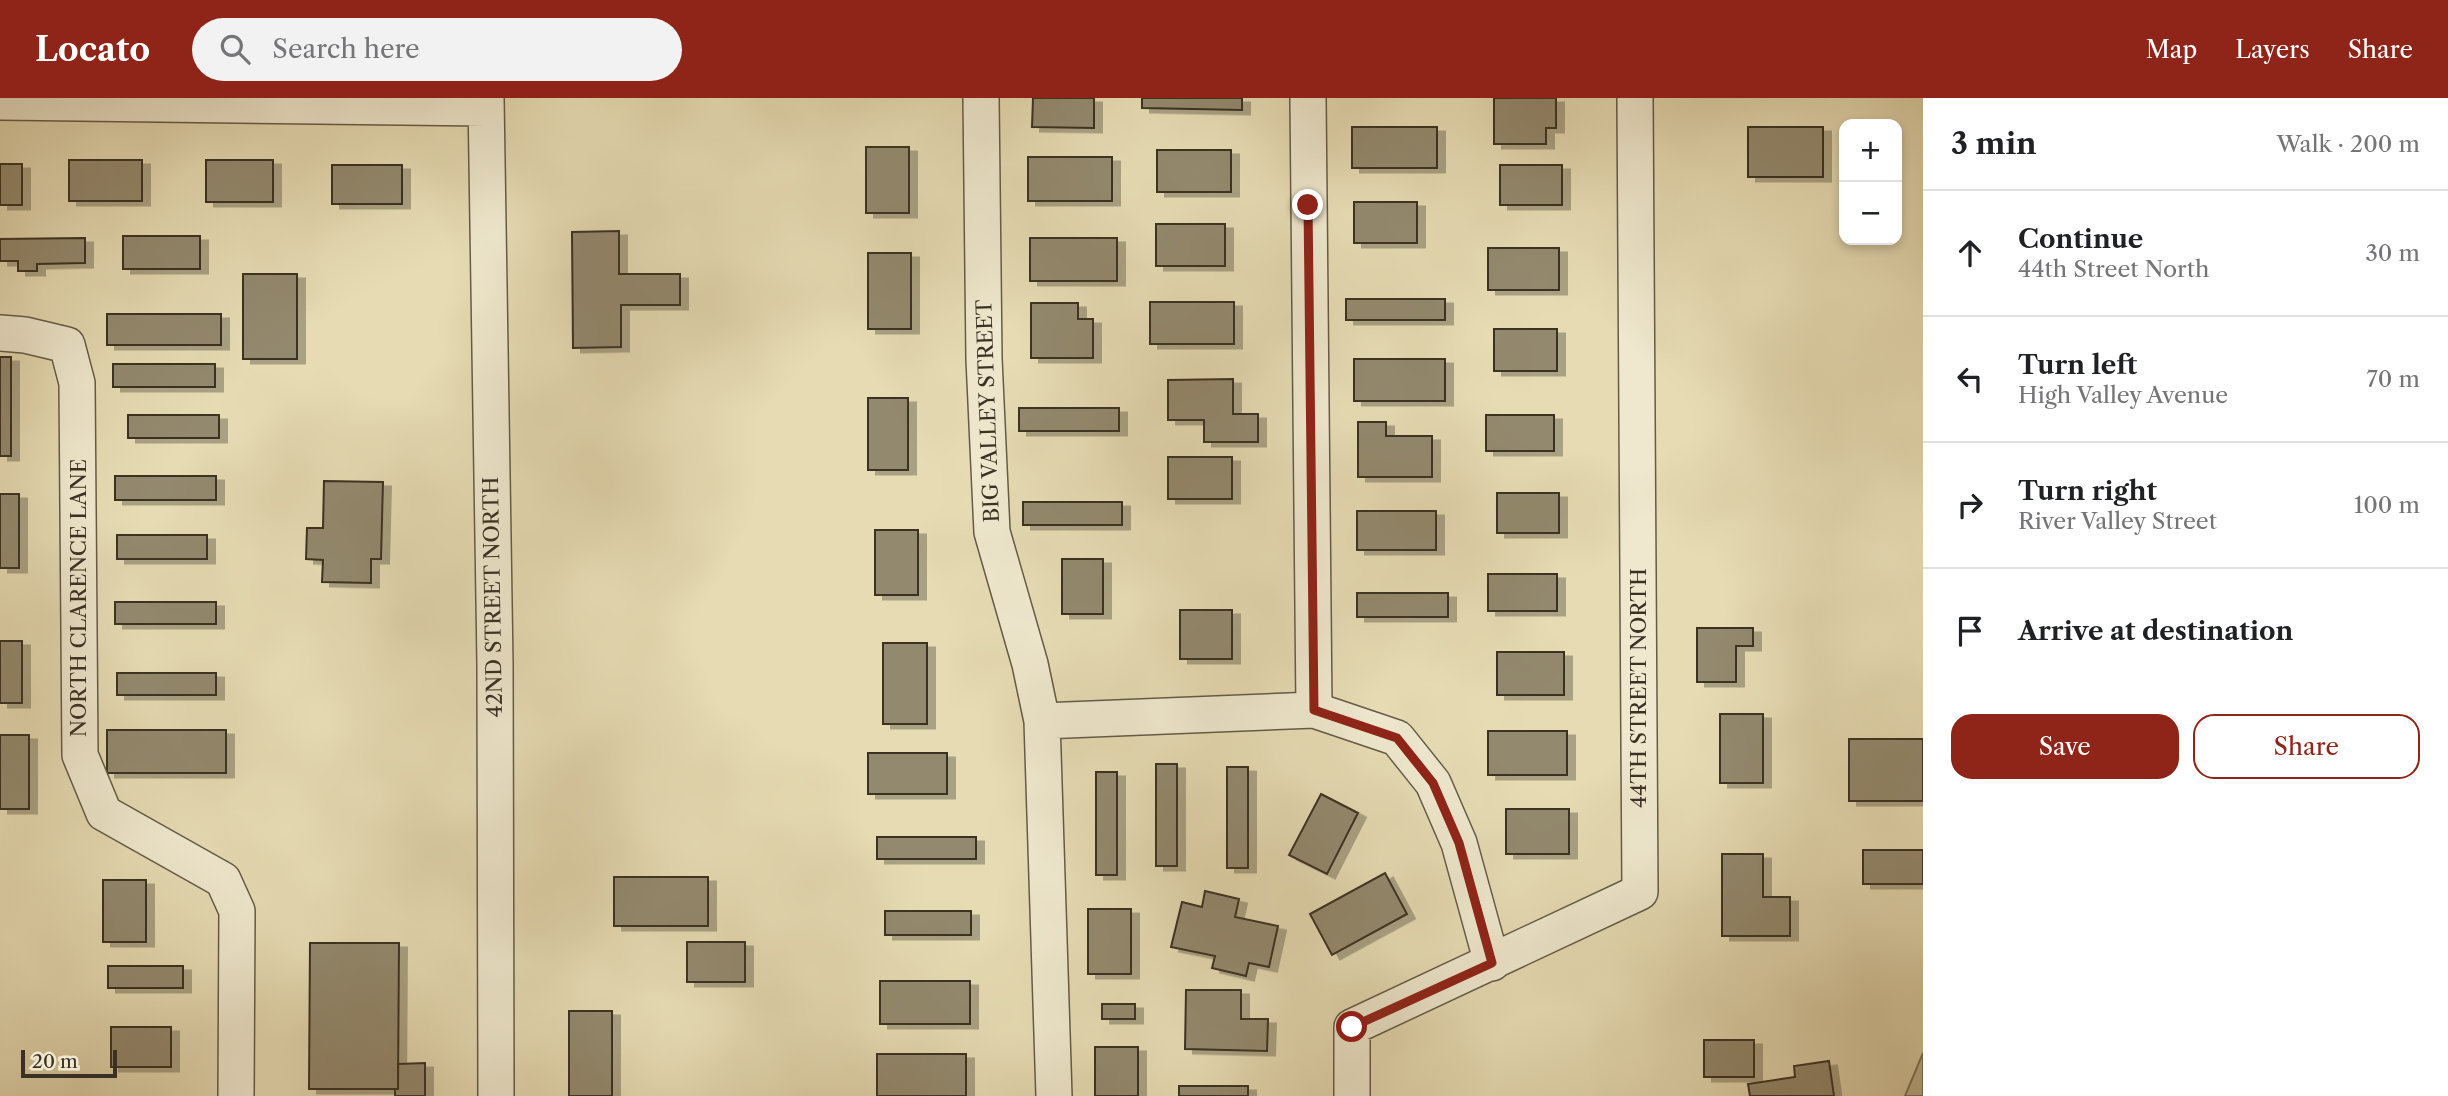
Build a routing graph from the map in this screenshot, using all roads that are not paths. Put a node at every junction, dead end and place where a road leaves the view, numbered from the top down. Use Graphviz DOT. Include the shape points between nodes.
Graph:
graph roads {
  1 [pos="981,98"];
  2 [pos="1308,98"];
  3 [pos="1635,98"];
  4 [pos="129,101"];
  5 [pos="0,102"];
  6 [pos="486,103"];
  7 [pos="0,333"];
  8 [pos="1314,710"];
  9 [pos="1042,721"];
  10 [pos="1492,963"];
  11 [pos="236,1096"];
  12 [pos="496,1096"];
  13 [pos="1054,1096"];
  14 [pos="1352,1096"];
  1 -- 9 [label="street, BIG VALLEY STREET" via="984,359 992,532"];
  2 -- 8 [label="street"];
  3 -- 10 [label="street, 44TH STREET NORTH" via="1640,892"];
  4 -- 5 [label="street"];
  4 -- 6 [label="street"];
  6 -- 12 [label="street, 42ND STREET NORTH"];
  7 -- 11 [label="street, NORTH CLARENCE LANE" via="67,345 77,383 80,755 104,813 223,880 237,911"];
  8 -- 9 [label="street"];
  8 -- 10 [label="street" via="1397,738 1433,783 1459,843"];
  9 -- 13 [label="street, BIG VALLEY STREET"];
  10 -- 14 [label="street, 44TH STREET NORTH" via="1352,1027"];
}
